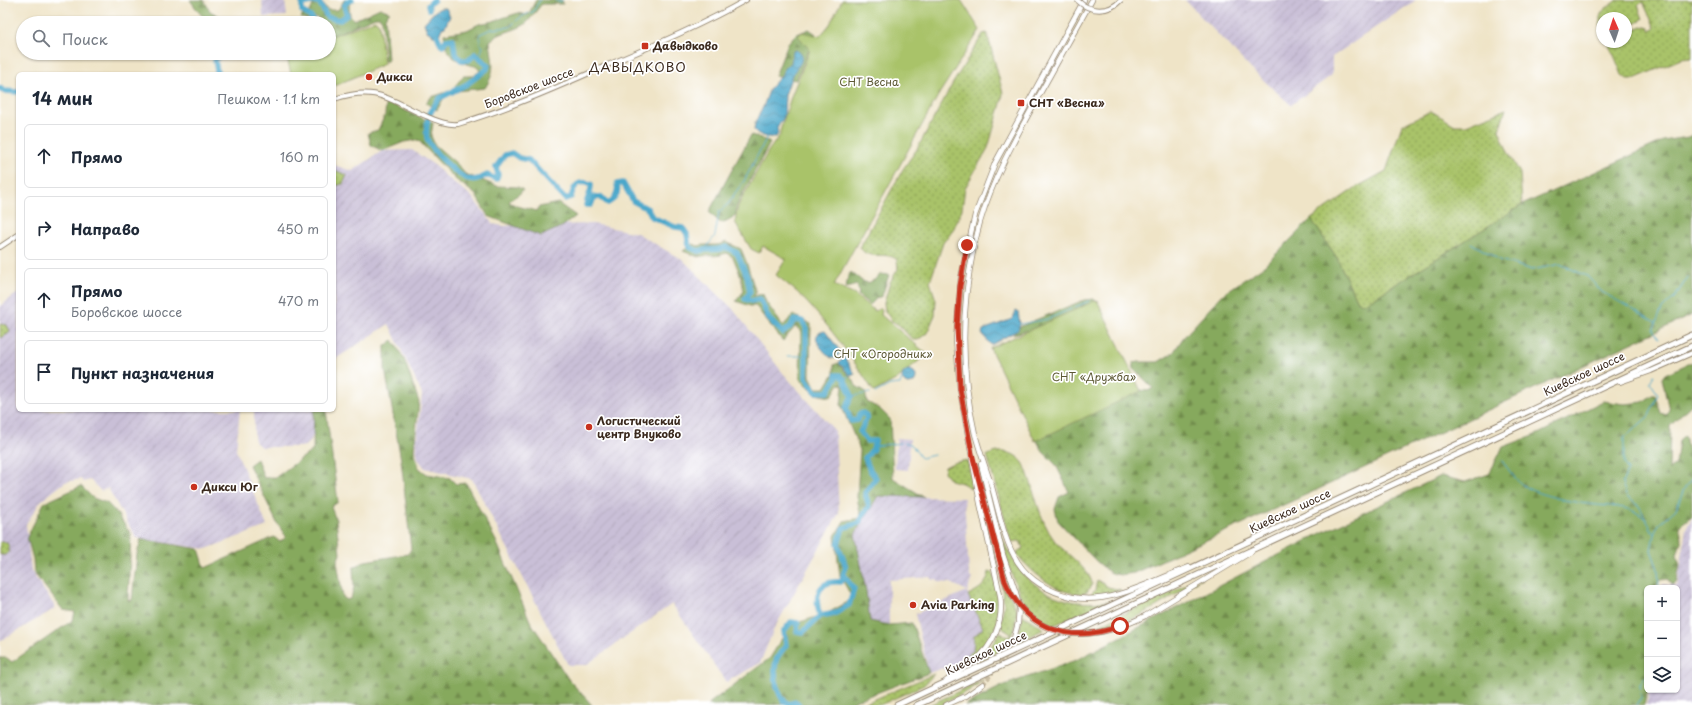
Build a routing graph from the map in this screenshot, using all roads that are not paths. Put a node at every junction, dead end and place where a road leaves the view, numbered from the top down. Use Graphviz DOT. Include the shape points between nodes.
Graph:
graph roads {
  1 [pos="746,0"];
  2 [pos="1078,0"];
  3 [pos="1084,0"];
  4 [pos="1092,0"];
  5 [pos="1121,0"];
  6 [pos="336,98"];
  7 [pos="16,236"];
  8 [pos="0,247"];
  9 [pos="1692,335"];
  10 [pos="1692,346"];
  11 [pos="1692,353"];
  12 [pos="1597,390"];
  13 [pos="980,452"];
  14 [pos="972,454"];
  15 [pos="1255,549"];
  16 [pos="1217,556"];
  17 [pos="1013,642"];
  18 [pos="941,684"];
  19 [pos="983,684"];
  20 [pos="897,705"];
  21 [pos="917,705"];
  22 [pos="946,705"];
  1 -- 6 [label="main road, Боровское шоссе" via="688,30 537,95 458,124 436,120 372,93 357,93"];
  2 -- 5 [label="main road, bridge" via="1085,7 1100,10 1110,8"];
  3 -- 14 [label="main road" via="997,158 980,198 970,232 960,286 956,340 960,389"];
  4 -- 13 [label="main road" via="1014,141 992,188 976,236 967,291 964,341 968,395"];
  7 -- 8 [label="main road"];
  9 -- 16 [label="highway, Киевское шоссе"];
  10 -- 12 [label="highway, Киевское шоссе"];
  11 -- 12 [label="main road"];
  12 -- 15 [label="highway, Киевское шоссе"];
  13 -- 16 [label="main road" via="1011,552 1031,577 1056,592 1082,599 1109,598"];
  13 -- 17 [label="main road" via="1003,555 1019,607"];
  14 -- 15 [label="main road, bridge" via="1004,577 1013,596 1026,613 1046,626 1069,634 1093,634 1144,616"];
  14 -- 18 [label="main road" via="1000,595 1001,614 995,634 983,652 975,661"];
  15 -- 21 [label="highway, Киевское шоссе"];
  16 -- 18 [label="highway, Киевское шоссе"];
  18 -- 20 [label="highway, Киевское шоссе"];
  19 -- 22 [label="main road" via="966,696"];
}
